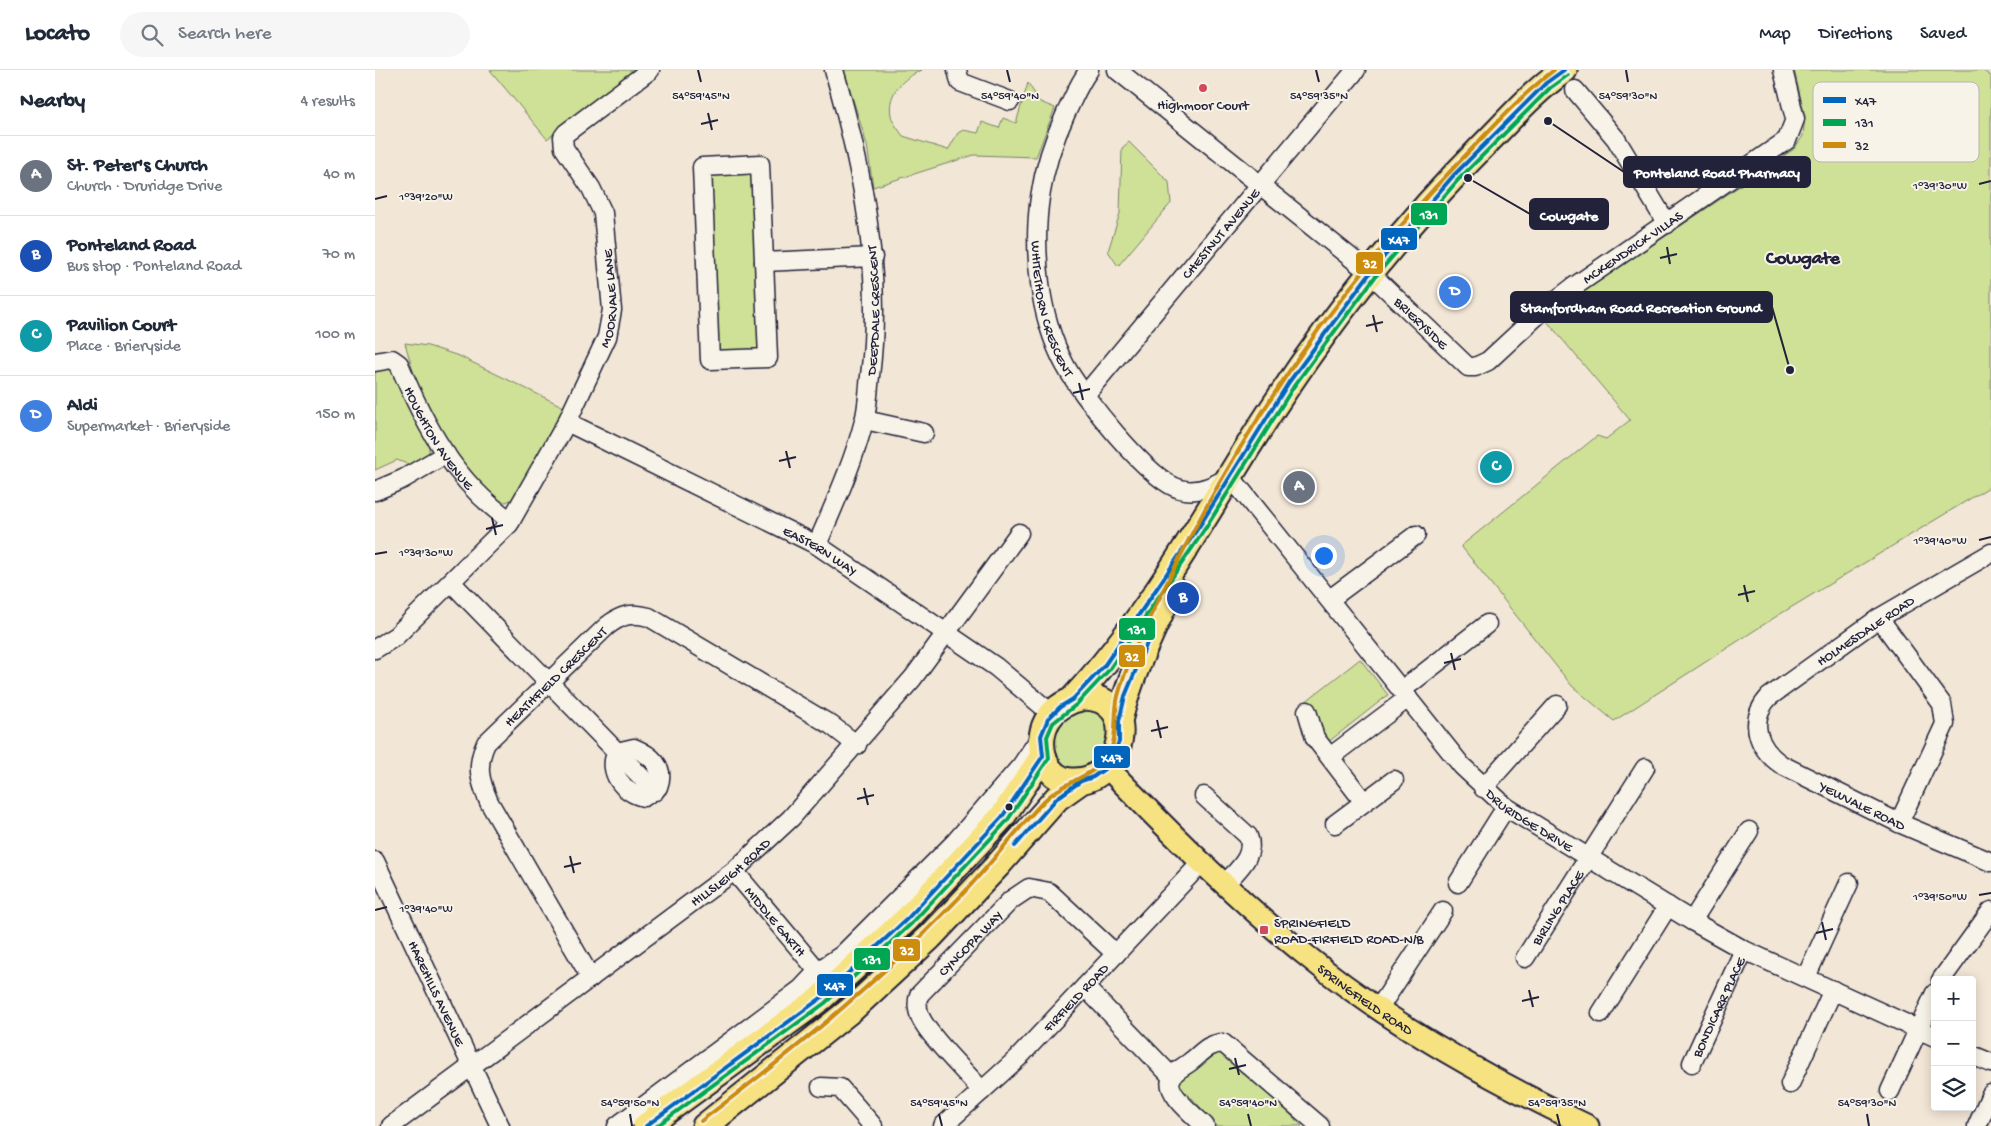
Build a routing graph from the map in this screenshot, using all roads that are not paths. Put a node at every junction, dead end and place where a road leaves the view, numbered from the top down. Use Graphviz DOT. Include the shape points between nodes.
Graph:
graph roads {
  1 [pos="650,70"];
  2 [pos="834,70"];
  3 [pos="957,70"];
  4 [pos="1089,70"];
  5 [pos="1117,70"];
  6 [pos="1356,70"];
  7 [pos="1783,70"];
  8 [pos="1558,78"];
  9 [pos="1010,101"];
  10 [pos="1260,185"];
  11 [pos="1667,224"];
  12 [pos="873,257"];
  13 [pos="764,262"];
  14 [pos="1370,273"];
  15 [pos="375,362"];
  16 [pos="1475,367"];
  17 [pos="1085,395"];
  18 [pos="865,420"];
  19 [pos="567,422"];
  20 [pos="924,433"];
  21 [pos="446,454"];
  22 [pos="1230,476"];
  23 [pos="375,491"];
  24 [pos="511,521"];
  25 [pos="1203,522"];
  26 [pos="1019,533"];
  27 [pos="1416,536"];
  28 [pos="817,545"];
  29 [pos="1991,554"];
  30 [pos="451,582"];
  31 [pos="1329,599"];
  32 [pos="1879,618"];
  33 [pos="1487,624"];
  34 [pos="945,632"];
  35 [pos="375,649"];
  36 [pos="548,682"];
  37 [pos="1405,694"];
  38 [pos="1073,700"];
  39 [pos="1557,705"];
  40 [pos="1307,711"];
  41 [pos="1052,714"];
  42 [pos="1119,721"];
  43 [pos="1757,724"];
  44 [pos="857,745"];
  45 [pos="1042,746"];
  46 [pos="617,752"];
  47 [pos="1330,757"];
  48 [pos="1107,766"];
  49 [pos="1645,768"];
  50 [pos="1394,780"];
  51 [pos="1081,781"];
  52 [pos="1483,788"];
  53 [pos="1204,796"];
  54 [pos="1364,802"];
  55 [pos="1506,807"];
  56 [pos="1899,823"];
  57 [pos="1335,824"];
  58 [pos="1749,831"];
  59 [pos="1589,858"];
  60 [pos="375,861"];
  61 [pos="1202,862"];
  62 [pos="1991,862"];
  63 [pos="734,871"];
  64 [pos="1459,883"];
  65 [pos="1849,883"];
  66 [pos="1225,884"];
  67 [pos="380,886"];
  68 [pos="1667,906"];
  69 [pos="1443,910"];
  70 [pos="1991,911"];
  71 [pos="1693,921"];
  72 [pos="1744,950"];
  73 [pos="1116,954"];
  74 [pos="1525,958"];
  75 [pos="817,971"];
  76 [pos="1944,976"];
  77 [pos="1806,977"];
  78 [pos="591,978"];
  79 [pos="1085,987"];
  80 [pos="1833,990"];
  81 [pos="1931,1001"];
  82 [pos="1379,1008"];
  83 [pos="1601,1013"];
  84 [pos="1918,1029"];
  85 [pos="1931,1035"];
  86 [pos="1976,1057"];
  87 [pos="1692,1063"];
  88 [pos="1991,1063"];
  89 [pos="472,1066"];
  90 [pos="1172,1077"];
  91 [pos="1790,1084"];
  92 [pos="821,1087"];
  93 [pos="983,1091"];
  94 [pos="1890,1091"];
  95 [pos="1991,1094"];
  96 [pos="954,1123"];
  97 [pos="391,1126"];
  98 [pos="500,1126"];
  99 [pos="617,1126"];
  100 [pos="646,1126"];
  101 [pos="705,1126"];
  102 [pos="873,1126"];
  103 [pos="1205,1126"];
  104 [pos="1320,1126"];
  105 [pos="1588,1126"];
  106 [pos="1977,1126"];
  1 -- 19 [label="street, MOORVALE LANE" via="563,137 564,148 591,188 603,213 612,310 607,337"];
  2 -- 12 [label="street, DEEPDALE CRESCENT" via="854,140"];
  3 -- 9 [label="street" via="960,82"];
  4 -- 17 [label="street, WHITETHORN CRESCENT" via="1054,139 1040,188 1036,235 1040,284 1050,331 1065,365"];
  5 -- 10 [label="street, BRIERYSIDE"];
  6 -- 10 [label="street, CHESTNUT AVENUE"];
  7 -- 11 [label="street, MCKENDRICK VILLAS" via="1795,119 1787,140"];
  8 -- 11 [label="street" via="1616,139"];
  8 -- 14 [label="highway" via="1453,176"];
  10 -- 14 [label="street, BRIERYSIDE"];
  10 -- 17 [label="street, CHESTNUT AVENUE"];
  11 -- 16 [label="street, MCKENDRICK VILLAS" via="1542,311 1488,361"];
  12 -- 13 [label="street"];
  12 -- 18 [label="street, DEEPDALE CRESCENT" via="875,337"];
  13 -- 13 [label="street" via="768,358 710,360 702,167 760,164"];
  14 -- 16 [label="street, BRIERYSIDE" via="1462,364"];
  14 -- 22 [label="highway" via="1289,382"];
  15 -- 21 [label="street, HOUGHTON AVENUE" via="392,359 399,364 422,415"];
  17 -- 22 [label="street, WHITETHORN CRESCENT" via="1127,447 1179,489 1192,491"];
  18 -- 20 [label="street"];
  18 -- 28 [label="street, DEEPDALE CRESCENT" via="845,481"];
  19 -- 24 [label="street"];
  19 -- 28 [label="street, EASTERN WAY"];
  21 -- 23 [label="street"];
  21 -- 24 [label="street, HOUGHTON AVENUE" via="479,494"];
  22 -- 25 [label="highway"];
  22 -- 31 [label="street, DRURIDGE DRIVE"];
  24 -- 30 [label="street"];
  25 -- 38 [label="highway" via="1104,666"];
  25 -- 42 [label="highway" via="1135,668"];
  26 -- 34 [label="street, HILLSLEIGH ROAD"];
  27 -- 31 [label="street"];
  28 -- 34 [label="street, EASTERN WAY"];
  29 -- 32 [label="street, HOLMESDALE ROAD"];
  30 -- 35 [label="street" via="397,636"];
  30 -- 36 [label="street"];
  31 -- 37 [label="street, DRURIDGE DRIVE"];
  32 -- 43 [label="street, HOLMESDALE ROAD" via="1769,697 1759,710"];
  32 -- 56 [label="street" via="1942,704 1945,724"];
  33 -- 37 [label="street"];
  34 -- 41 [label="street, EASTERN WAY" via="996,667"];
  34 -- 44 [label="street, HILLSLEIGH ROAD" via="913,678"];
  36 -- 44 [label="street, HEATHFIELD CRESCENT" via="619,616 636,614 649,617 683,637 831,725"];
  36 -- 46 [label="street"];
  36 -- 78 [label="street, HEATHFIELD CRESCENT" via="487,743 480,757 478,773 489,802"];
  37 -- 47 [label="street"];
  37 -- 52 [label="street, DRURIDGE DRIVE"];
  38 -- 41 [label="highway"];
  38 -- 42 [label="highway" via="1094,697 1107,703"];
  39 -- 52 [label="street"];
  40 -- 47 [label="street" via="1315,738"];
  41 -- 45 [label="highway" via="1044,726"];
  42 -- 48 [label="highway" via="1119,742 1115,756"];
  43 -- 56 [label="street, YEWVALE ROAD" via="1761,745 1773,759"];
  44 -- 63 [label="street, HILLSLEIGH ROAD" via="791,818"];
  45 -- 51 [label="highway" via="1053,773 1061,779"];
  45 -- 75 [label="street" via="957,840 842,955"];
  45 -- 100 [label="highway" via="1001,817 907,919 821,998"];
  46 -- 46 [label="street" via="634,748 653,758 661,776 655,791 637,796 621,784 613,765"];
  47 -- 54 [label="street"];
  48 -- 51 [label="highway" via="1093,777"];
  48 -- 61 [label="main road, SPRINGFIELD ROAD"];
  49 -- 59 [label="street, BIRLING PLACE"];
  50 -- 54 [label="street"];
  51 -- 101 [label="highway" via="1057,798 930,937 852,1009"];
  52 -- 55 [label="street, DRURIDGE DRIVE"];
  53 -- 66 [label="street" via="1248,836 1251,843 1250,855"];
  54 -- 57 [label="street"];
  55 -- 59 [label="street, DRURIDGE DRIVE"];
  55 -- 64 [label="street"];
  56 -- 62 [label="street, YEWVALE ROAD"];
  58 -- 71 [label="street"];
  59 -- 68 [label="street, DRURIDGE DRIVE"];
  59 -- 74 [label="street, BIRLING PLACE"];
  60 -- 67 [label="street, HAREHILLS AVENUE"];
  61 -- 66 [label="main road, SPRINGFIELD ROAD"];
  61 -- 73 [label="street, FIRFIELD ROAD"];
  63 -- 75 [label="street, MIDDLE GARTH"];
  63 -- 78 [label="street, HILLSLEIGH ROAD"];
  65 -- 77 [label="street"];
  66 -- 82 [label="main road, SPRINGFIELD ROAD" via="1323,969"];
  67 -- 89 [label="street, HAREHILLS AVENUE"];
  68 -- 71 [label="street, DRURIDGE DRIVE"];
  68 -- 83 [label="street"];
  69 -- 82 [label="street"];
  70 -- 76 [label="street"];
  71 -- 72 [label="street, DRURIDGE DRIVE"];
  72 -- 77 [label="street, DRURIDGE DRIVE"];
  72 -- 87 [label="street, BONDICARR PLACE"];
  73 -- 79 [label="street, FIRFIELD ROAD"];
  73 -- 93 [label="street, CYNCOPA WAY" via="1049,892 1029,888 1011,900 917,1000 923,1023"];
  75 -- 99 [label="street" via="801,988"];
  77 -- 80 [label="street, DRURIDGE DRIVE"];
  78 -- 89 [label="street, HILLSLEIGH ROAD"];
  79 -- 90 [label="street"];
  79 -- 93 [label="street, FIRFIELD ROAD"];
  80 -- 84 [label="street, DRURIDGE DRIVE"];
  80 -- 91 [label="street"];
  81 -- 84 [label="street"];
  82 -- 105 [label="main road, SPRINGFIELD ROAD" via="1452,1056 1519,1094"];
  84 -- 85 [label="street, DRURIDGE DRIVE"];
  84 -- 94 [label="street"];
  86 -- 88 [label="street"];
  89 -- 97 [label="street, HILLSLEIGH ROAD"];
  89 -- 98 [label="street, HAREHILLS AVENUE"];
  90 -- 103 [label="street" via="1174,1095"];
  90 -- 104 [label="street" via="1206,1047 1223,1043"];
  92 -- 102 [label="street" via="840,1088"];
  93 -- 96 [label="street, FIRFIELD ROAD"];
  95 -- 106 [label="street"];
}
